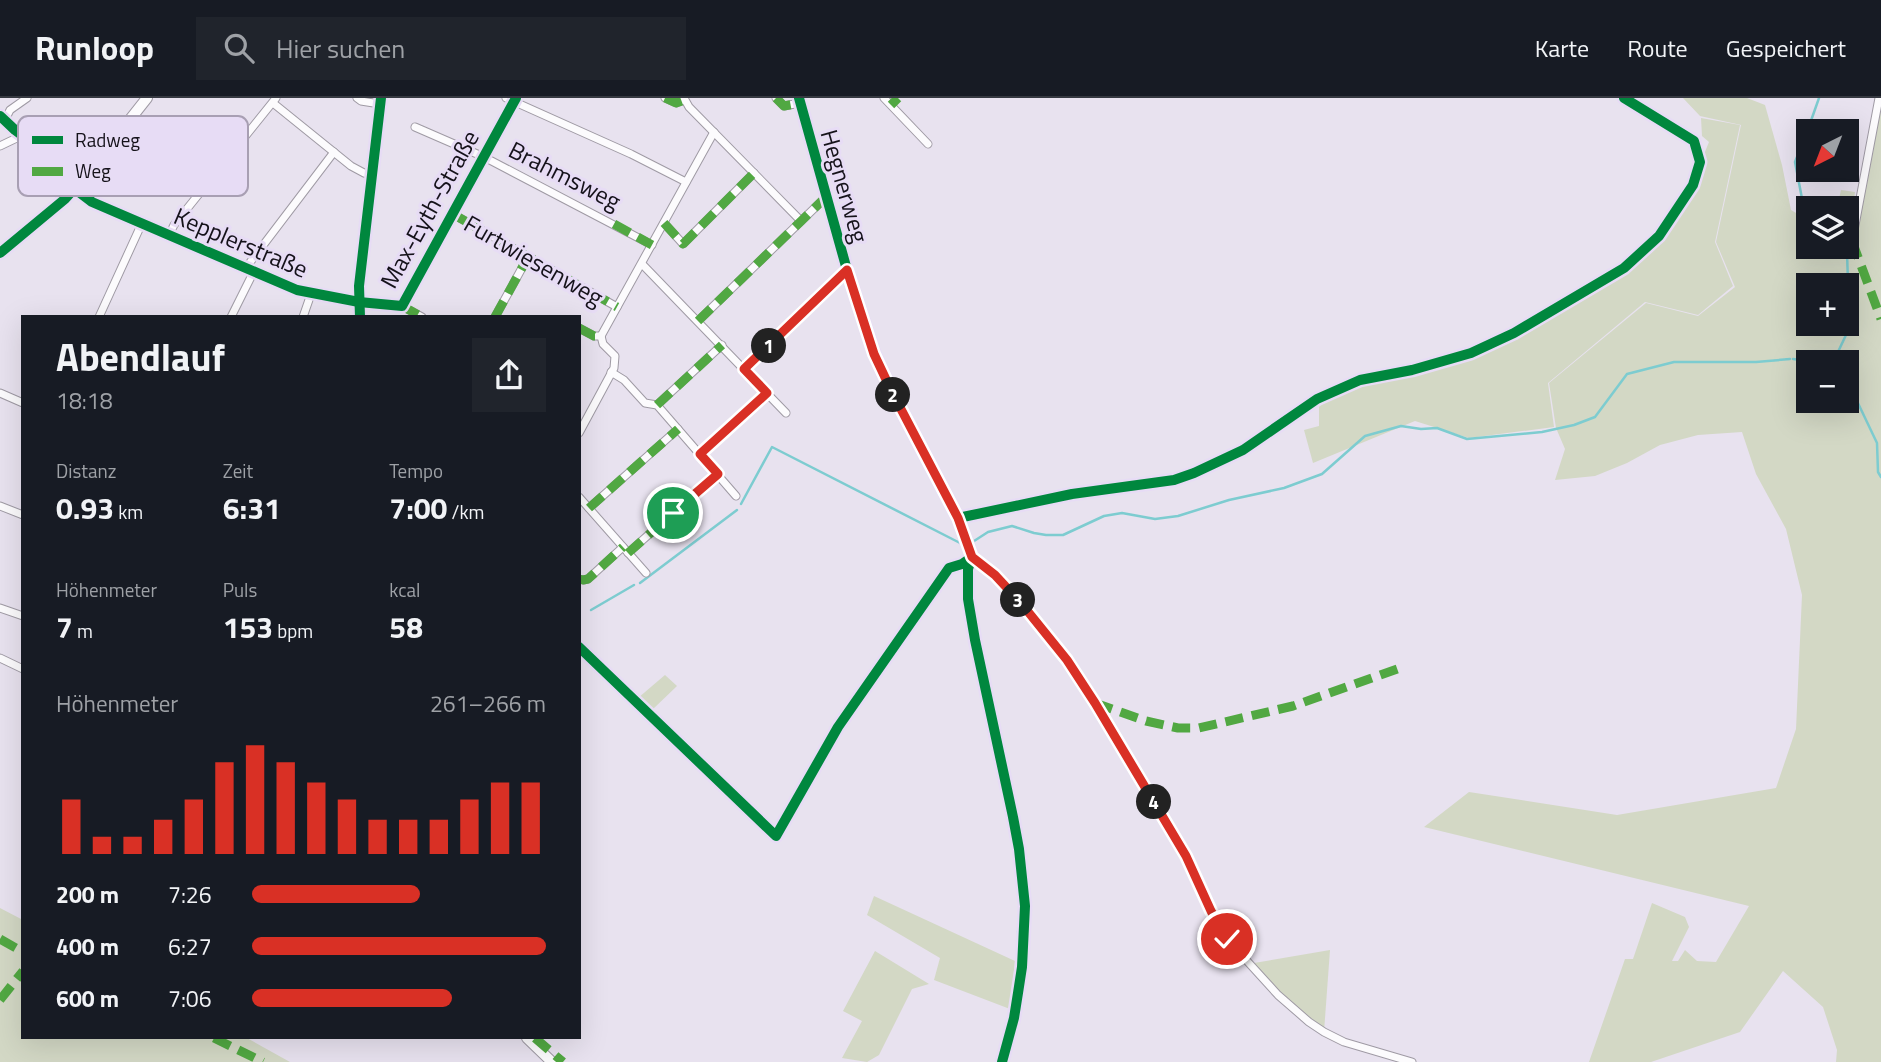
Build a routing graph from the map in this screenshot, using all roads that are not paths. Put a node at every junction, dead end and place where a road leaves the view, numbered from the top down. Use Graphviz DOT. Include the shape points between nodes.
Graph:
graph roads {
  1 [pos="27,98"];
  2 [pos="147,98"];
  3 [pos="357,98"];
  4 [pos="665,98"];
  5 [pos="776,98"];
  6 [pos="884,98"];
  7 [pos="898,98"];
  8 [pos="1879,98"];
  9 [pos="512,99"];
  10 [pos="684,99"];
  11 [pos="275,100"];
  12 [pos="380,101"];
  13 [pos="800,101"];
  14 [pos="891,105"];
  15 [pos="133,116"];
  16 [pos="415,127"];
  17 [pos="18,132"];
  18 [pos="714,132"];
  19 [pos="248,133"];
  20 [pos="18,137"];
  21 [pos="928,144"];
  22 [pos="0,146"];
  23 [pos="334,152"];
  24 [pos="484,157"];
  25 [pos="754,173"];
  26 [pos="373,175"];
  27 [pos="686,181"];
  28 [pos="68,196"];
  29 [pos="87,196"];
  30 [pos="197,196"];
  31 [pos="827,196"];
  32 [pos="1859,204"];
  33 [pos="451,213"];
  34 [pos="801,221"];
  35 [pos="142,223"];
  36 [pos="664,223"];
  37 [pos="169,235"];
  38 [pos="652,245"];
  39 [pos="0,253"];
  40 [pos="528,257"];
  41 [pos="642,264"];
  42 [pos="245,269"];
  43 [pos="847,270"];
  44 [pos="253,272"];
  45 [pos="311,294"];
  46 [pos="359,302"];
  47 [pos="402,306"];
  48 [pos="617,307"];
  49 [pos="100,315"];
  50 [pos="232,315"];
  51 [pos="304,315"];
  52 [pos="360,315"];
  53 [pos="418,315"];
  54 [pos="496,315"];
  55 [pos="698,321"];
  56 [pos="581,329"];
  57 [pos="601,336"];
  58 [pos="722,345"];
  59 [pos="744,369"];
  60 [pos="611,372"];
  61 [pos="0,393"];
  62 [pos="767,393"];
  63 [pos="21,402"];
  64 [pos="657,405"];
  65 [pos="786,413"];
  66 [pos="581,429"];
  67 [pos="678,429"];
  68 [pos="1243,450"];
  69 [pos="700,454"];
  70 [pos="718,474"];
  71 [pos="736,496"];
  72 [pos="581,499"];
  73 [pos="0,506"];
  74 [pos="589,508"];
  75 [pos="21,515"];
  76 [pos="958,518"];
  77 [pos="625,550"];
  78 [pos="646,573"];
  79 [pos="581,580"];
  80 [pos="0,608"];
  81 [pos="21,615"];
  82 [pos="0,658"];
  83 [pos="21,668"];
  84 [pos="528,1039"];
  85 [pos="552,1062"];
  86 [pos="1412,1062"];
  1 -- 17 [label="street" via="7,116"];
  2 -- 15 [label="main road"];
  3 -- 12 [label="street"];
  4 -- 10 [label="street" via="676,103"];
  5 -- 13 [label="street" via="784,106"];
  6 -- 14 [label="street"];
  7 -- 14 [label="street"];
  8 -- 32 [label="street"];
  9 -- 24 [label="street, Max-Eyth-Straße"];
  9 -- 27 [label="street"];
  10 -- 18 [label="street"];
  11 -- 19 [label="street"];
  11 -- 23 [label="street"];
  12 -- 26 [label="main road"];
  13 -- 31 [label="street, Hegnerweg"];
  14 -- 21 [label="street"];
  16 -- 24 [label="street, Brahmsweg"];
  18 -- 25 [label="street"];
  18 -- 27 [label="street"];
  20 -- 22 [label="street"];
  23 -- 26 [label="street" via="356,170"];
  23 -- 42 [label="street"];
  24 -- 33 [label="street, Max-Eyth-Straße"];
  24 -- 38 [label="street, Brahmsweg"];
  25 -- 34 [label="street"];
  25 -- 36 [label="street" via="683,243"];
  26 -- 46 [label="main road"];
  27 -- 36 [label="street"];
  28 -- 39 [label="main road"];
  29 -- 35 [label="street, Kepplerstraße"];
  30 -- 37 [label="street"];
  31 -- 34 [label="street"];
  31 -- 43 [label="street, Hegnerweg"];
  33 -- 40 [label="street, Furtwiesenweg"];
  33 -- 47 [label="street, Max-Eyth-Straße"];
  34 -- 55 [label="street"];
  35 -- 37 [label="street, Kepplerstraße"];
  35 -- 49 [label="street"];
  36 -- 38 [label="street"];
  37 -- 42 [label="street, Kepplerstraße"];
  38 -- 41 [label="street"];
  40 -- 48 [label="street, Furtwiesenweg"];
  40 -- 54 [label="street"];
  41 -- 48 [label="street"];
  41 -- 55 [label="street"];
  42 -- 44 [label="street, Kepplerstraße"];
  43 -- 59 [label="street"];
  43 -- 76 [label="street, Hegnerweg" via="874,354"];
  44 -- 45 [label="street, Kepplerstraße"];
  44 -- 50 [label="street"];
  45 -- 46 [label="street, Kepplerstraße"];
  45 -- 51 [label="street"];
  46 -- 47 [label="street, Max-Eyth-Straße"];
  46 -- 52 [label="main road"];
  47 -- 53 [label="street"];
  48 -- 57 [label="street"];
  55 -- 58 [label="street"];
  56 -- 57 [label="street"];
  57 -- 60 [label="street" via="615,356"];
  58 -- 59 [label="street"];
  58 -- 64 [label="street"];
  59 -- 62 [label="street"];
  60 -- 64 [label="street" via="625,380 645,403"];
  60 -- 66 [label="street"];
  61 -- 63 [label="street"];
  62 -- 65 [label="street"];
  62 -- 69 [label="street"];
  64 -- 67 [label="street"];
  67 -- 69 [label="street"];
  67 -- 74 [label="street"];
  68 -- 76 [label="street" via="1174,480 1072,494"];
  69 -- 70 [label="street"];
  70 -- 71 [label="street"];
  70 -- 77 [label="street"];
  72 -- 74 [label="street"];
  73 -- 75 [label="street"];
  74 -- 77 [label="street"];
  76 -- 86 [label="street, Hegnerweg" via="972,557 995,575 1038,623 1095,703 1186,856 1227,939 1278,995 1324,1032"];
  77 -- 78 [label="street"];
  77 -- 79 [label="street"];
  80 -- 81 [label="street"];
  82 -- 83 [label="street"];
  84 -- 85 [label="main road"];
}
